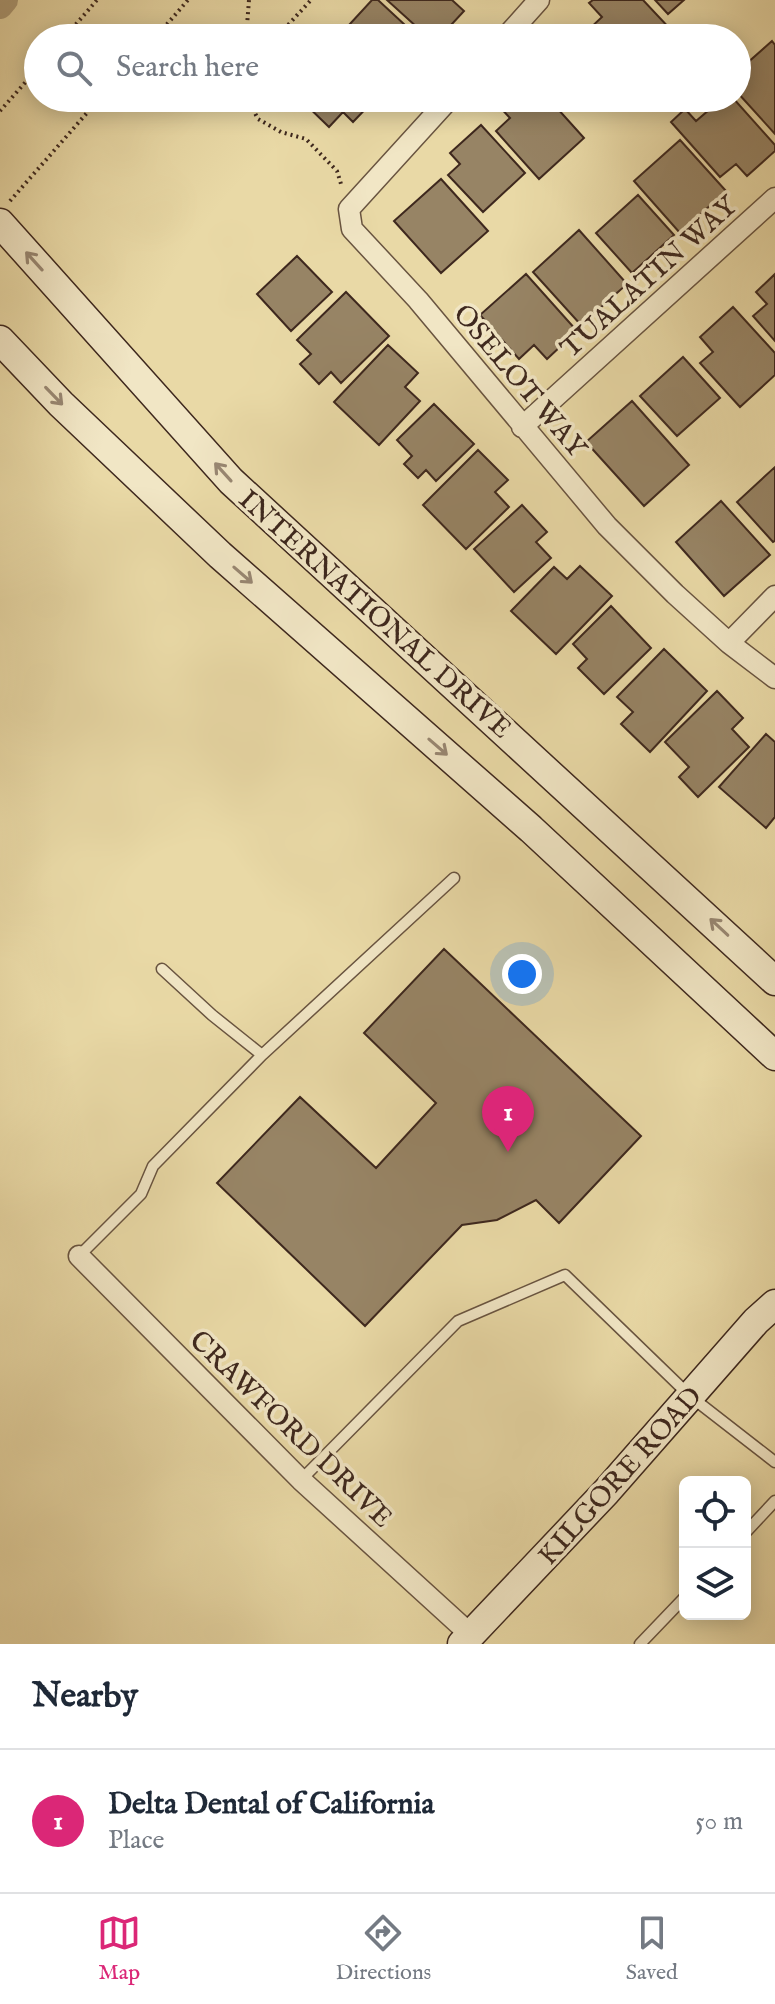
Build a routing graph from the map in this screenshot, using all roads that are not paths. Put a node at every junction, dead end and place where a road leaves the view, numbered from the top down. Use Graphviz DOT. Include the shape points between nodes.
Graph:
graph roads {
  1 [pos="539,0"];
  2 [pos="518,24"];
  3 [pos="437,112"];
  4 [pos="775,198"];
  5 [pos="4,213"];
  6 [pos="0,340"];
  7 [pos="522,427"];
  8 [pos="775,596"];
  9 [pos="729,643"];
  10 [pos="775,678"];
  11 [pos="454,878"];
  12 [pos="162,969"];
  13 [pos="775,981"];
  14 [pos="262,1055"];
  15 [pos="775,1056"];
  16 [pos="79,1256"];
  17 [pos="775,1304"];
  18 [pos="690,1396"];
  19 [pos="775,1462"];
  20 [pos="301,1480"];
  21 [pos="775,1501"];
  22 [pos="751,1527"];
  23 [pos="679,1603"];
  24 [pos="471,1641"];
  25 [pos="640,1644"];
  1 -- 2 [label="street"];
  3 -- 7 [label="street, OSELOT WAY" via="349,209 352,229"];
  4 -- 7 [label="street, TUALATIN WAY"];
  13 -- 5 [label="main road, INTERNATIONAL DRIVE, one-way" via="231,481"];
  6 -- 15 [label="main road, INTERNATIONAL DRIVE, one-way" via="220,555 531,829"];
  7 -- 9 [label="street, OSELOT WAY" via="607,526"];
  8 -- 9 [label="street"];
  9 -- 10 [label="street, OSELOT WAY"];
  11 -- 14 [label="lane"];
  12 -- 14 [label="lane"];
  14 -- 16 [label="lane" via="153,1166 141,1194"];
  16 -- 20 [label="street, CRAWFORD DRIVE"];
  17 -- 18 [label="main road, KILGORE ROAD"];
  18 -- 19 [label="lane"];
  18 -- 20 [label="lane" via="565,1275 458,1321"];
  18 -- 24 [label="main road, KILGORE ROAD"];
  20 -- 24 [label="street, CRAWFORD DRIVE"];
  21 -- 22 [label="lane"];
  23 -- 25 [label="lane"];
}
